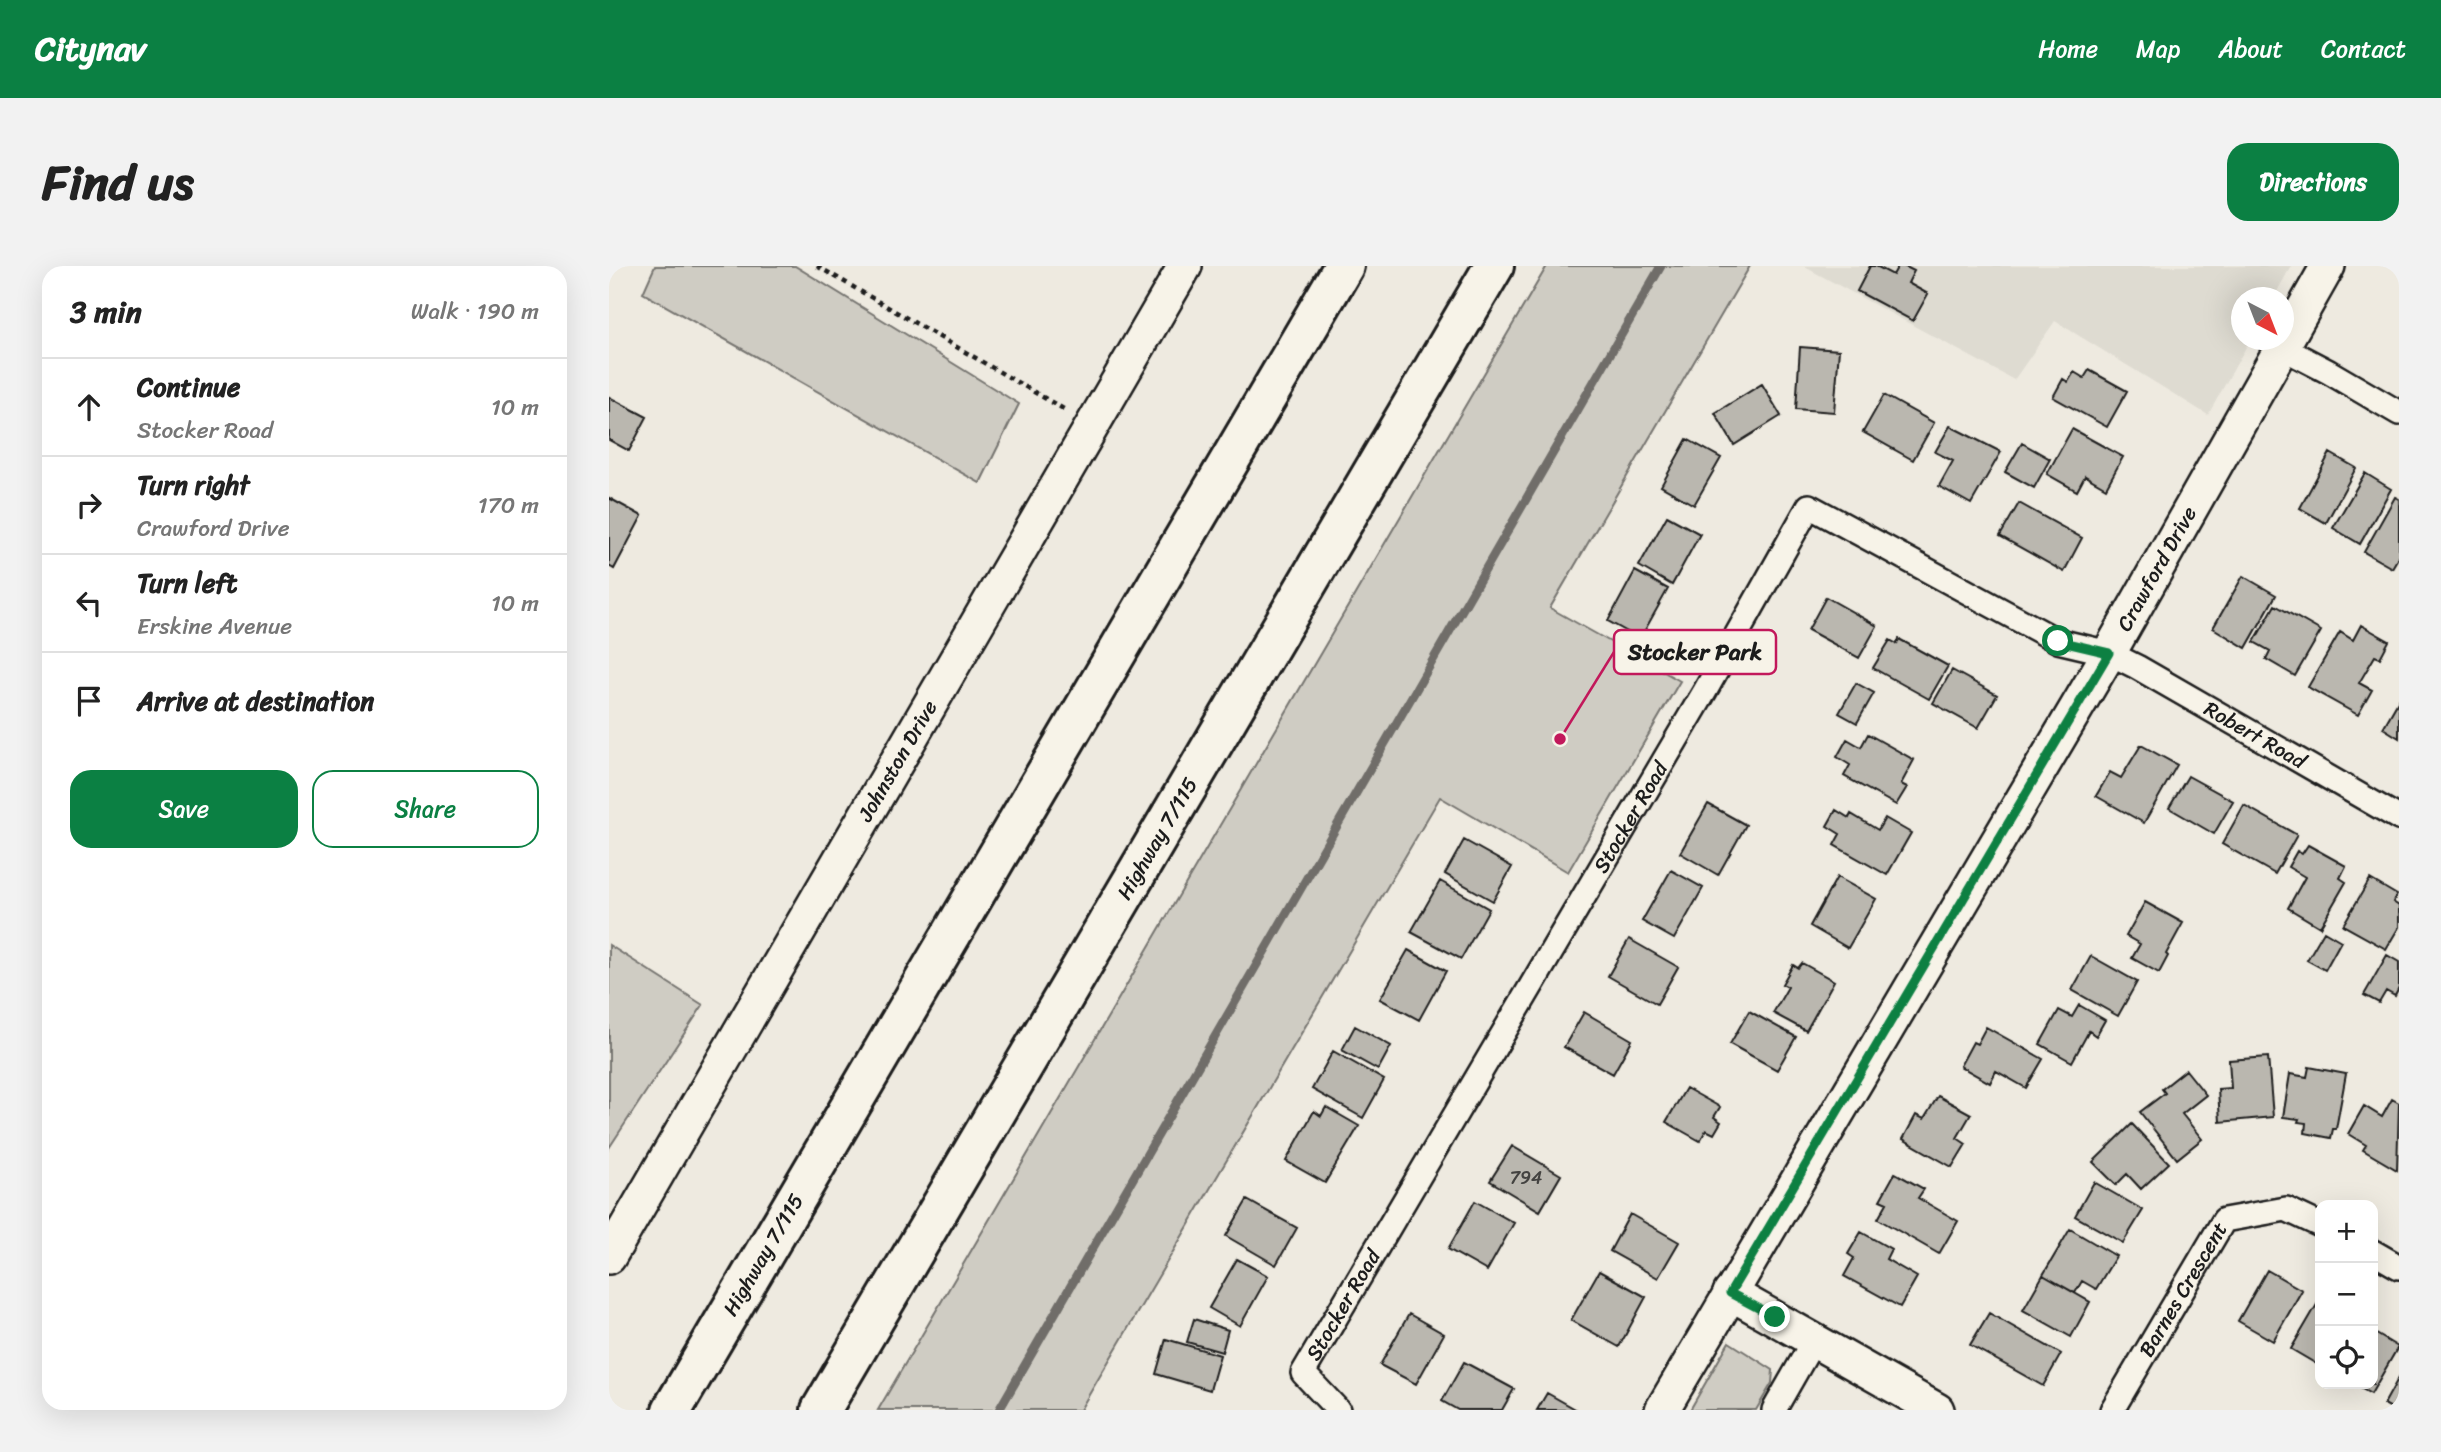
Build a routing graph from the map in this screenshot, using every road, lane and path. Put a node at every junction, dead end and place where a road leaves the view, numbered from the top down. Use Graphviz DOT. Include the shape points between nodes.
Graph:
graph roads {
  1 [pos="817,266"];
  2 [pos="1185,266"];
  3 [pos="1344,266"];
  4 [pos="1494,266"];
  5 [pos="2327,266"];
  6 [pos="2294,324"];
  7 [pos="2279,350"];
  8 [pos="2287,350"];
  9 [pos="2399,413"];
  10 [pos="1092,425"];
  11 [pos="2109,653"];
  12 [pos="2399,818"];
  13 [pos="2315,1223"];
  14 [pos="2378,1255"];
  15 [pos="609,1257"];
  16 [pos="2399,1267"];
  17 [pos="1730,1293"];
  18 [pos="1814,1340"];
  19 [pos="672,1410"];
  20 [pos="821,1410"];
  21 [pos="1338,1410"];
  22 [pos="1662,1410"];
  23 [pos="1774,1410"];
  24 [pos="1937,1410"];
  25 [pos="2112,1410"];
  1 -- 10 [label="path"];
  2 -- 10 [label="street, Johnston Drive"];
  3 -- 19 [label="highway, Highway 7/115"];
  4 -- 20 [label="highway, Highway 7/115"];
  5 -- 6 [label="street, Crawford Drive"];
  7 -- 11 [label="street, Crawford Drive"];
  8 -- 9 [label="street"];
  10 -- 15 [label="street, Johnston Drive"];
  11 -- 12 [label="street, Robert Road"];
  11 -- 17 [label="street, Crawford Drive"];
  11 -- 21 [label="street, Stocker Road" via="2058,641 1809,506 1303,1373"];
  13 -- 25 [label="street, Barnes Crescent" via="2286,1209 2224,1220"];
  14 -- 16 [label="street"];
  17 -- 18 [label="street"];
  17 -- 22 [label="street, Crawford Drive"];
  18 -- 23 [label="street"];
  18 -- 24 [label="street"];
}
